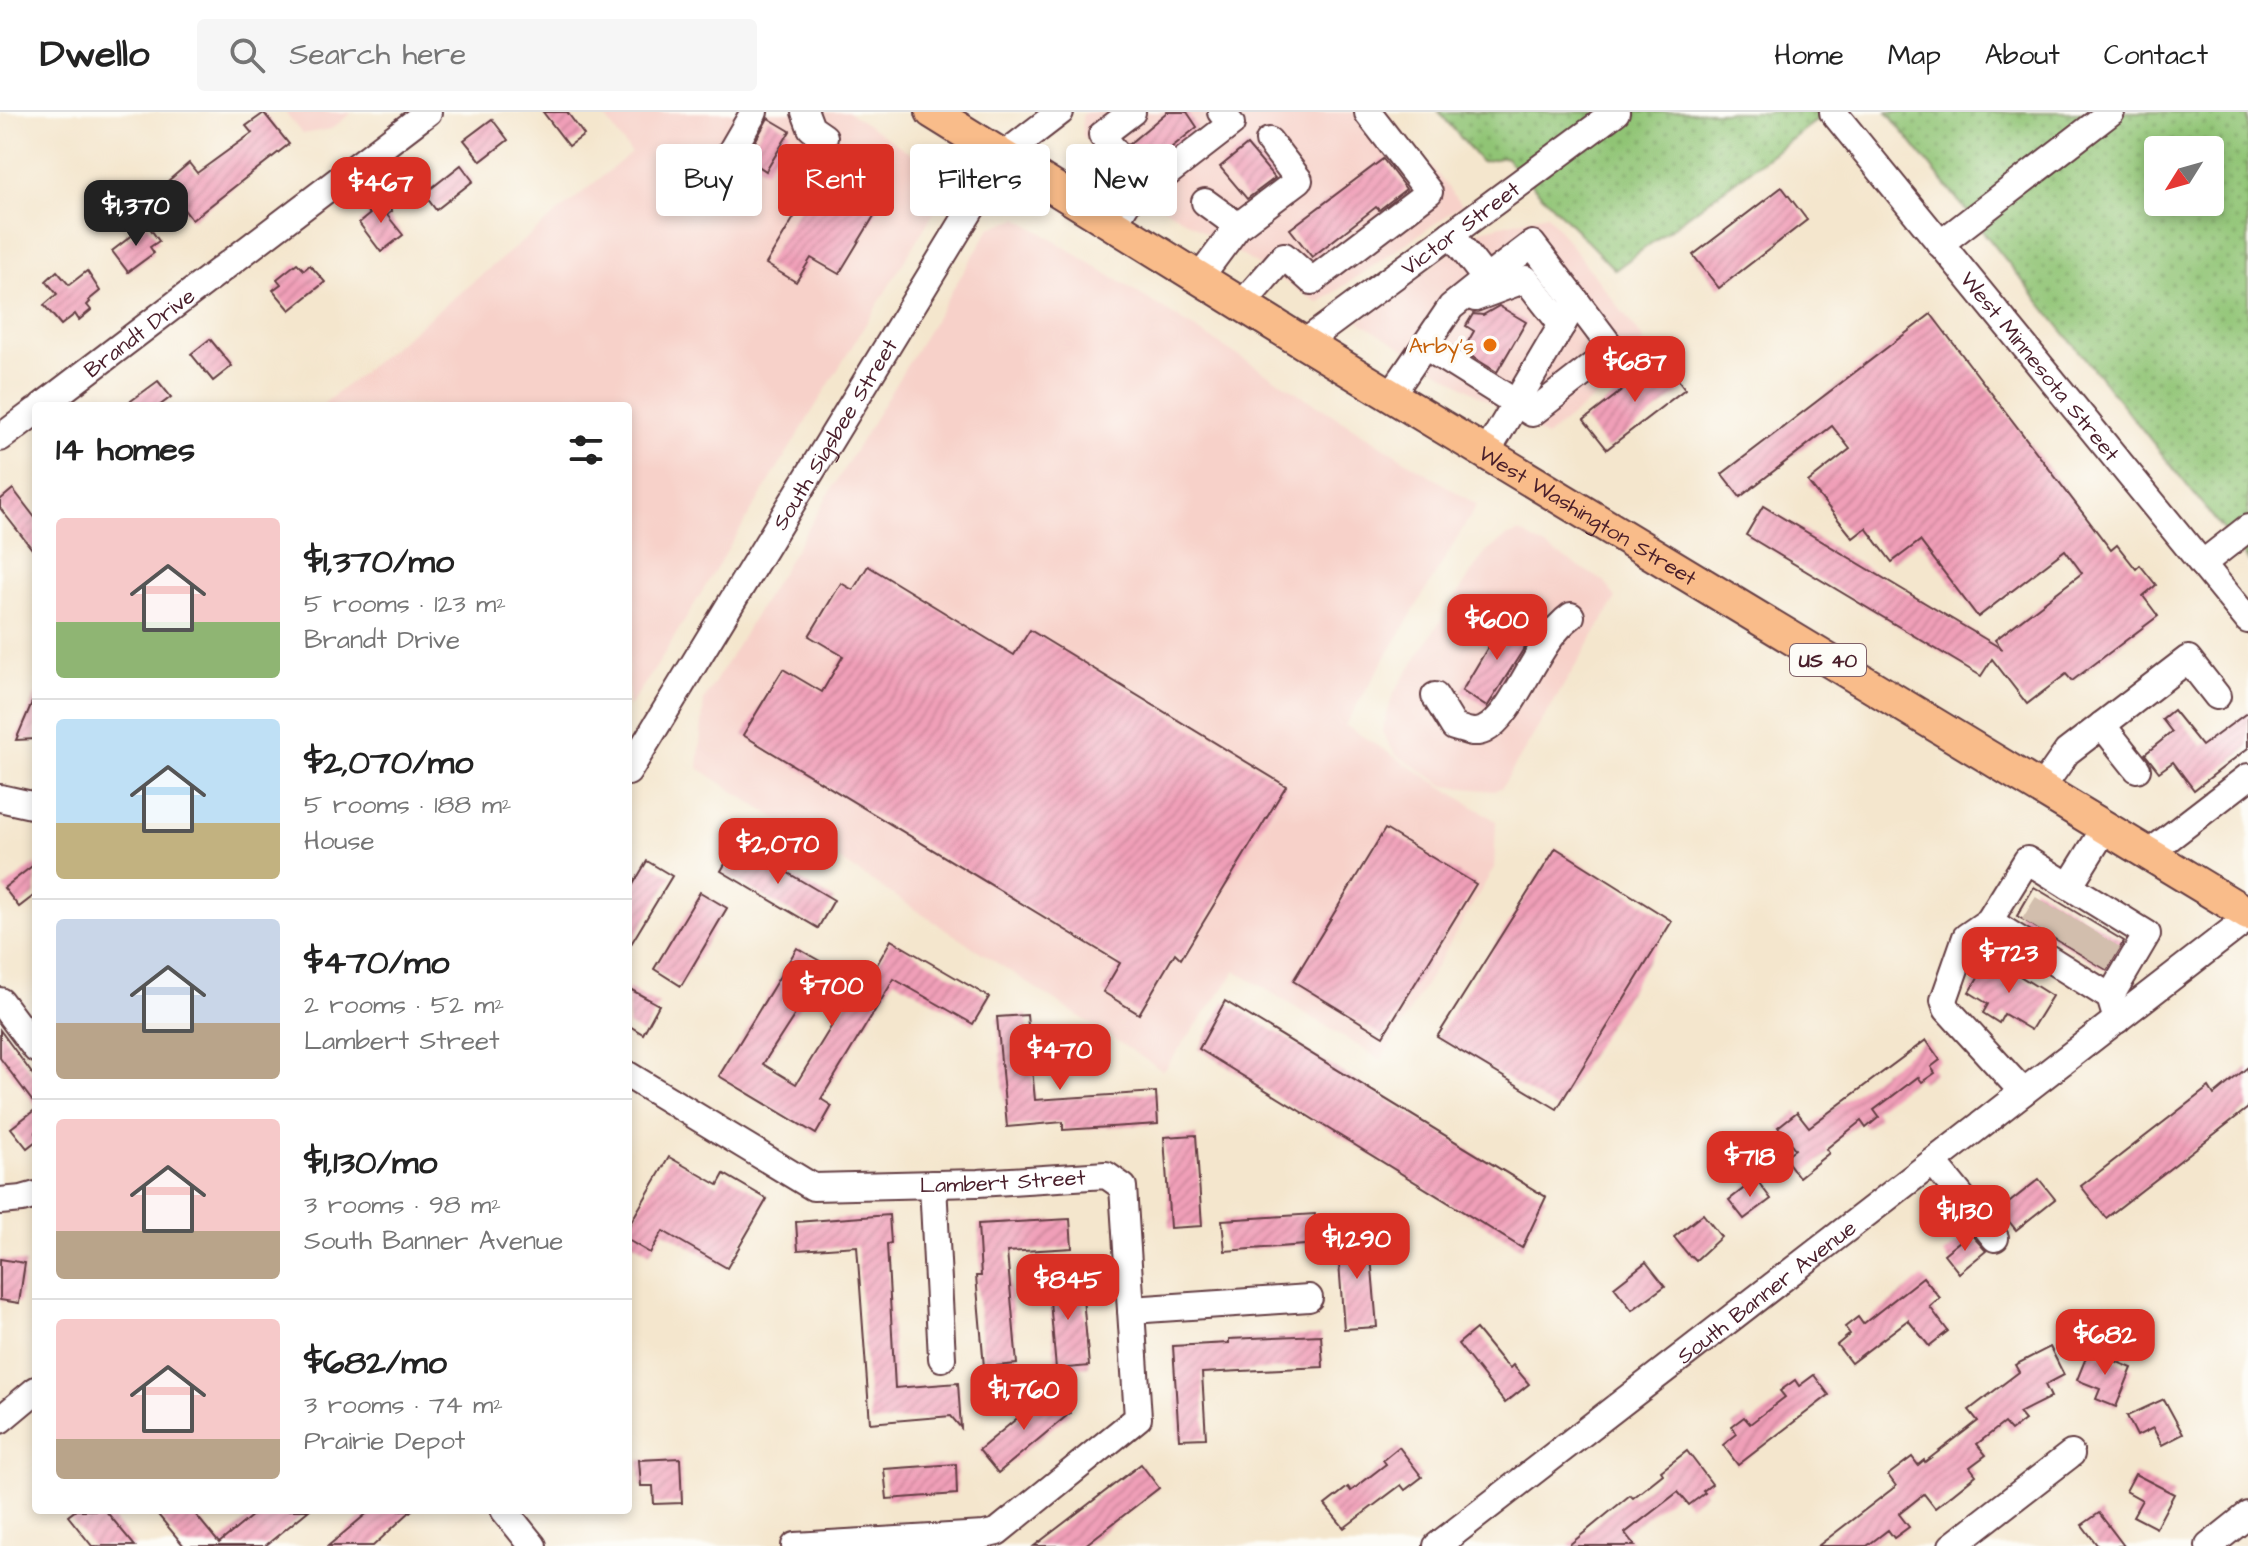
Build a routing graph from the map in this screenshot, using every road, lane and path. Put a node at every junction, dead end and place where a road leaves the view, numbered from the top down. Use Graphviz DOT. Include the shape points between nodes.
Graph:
graph roads {
  1 [pos="428,112"];
  2 [pos="754,112"];
  3 [pos="805,112"];
  4 [pos="932,112"];
  5 [pos="1060,112"];
  6 [pos="1132,112"];
  7 [pos="1221,112"];
  8 [pos="1616,112"];
  9 [pos="1833,112"];
  10 [pos="2111,112"];
  11 [pos="1368,113"];
  12 [pos="824,137"];
  13 [pos="1269,141"];
  14 [pos="735,144"];
  15 [pos="986,144"];
  16 [pos="1018,144"];
  17 [pos="1109,144"];
  18 [pos="1177,166"];
  19 [pos="1050,183"];
  20 [pos="1205,202"];
  21 [pos="967,216"];
  22 [pos="1118,216"];
  23 [pos="1114,223"];
  24 [pos="1238,226"];
  25 [pos="1451,234"];
  26 [pos="1366,240"];
  27 [pos="1940,244"];
  28 [pos="1200,277"];
  29 [pos="1394,277"];
  30 [pos="1486,279"];
  31 [pos="1576,301"];
  32 [pos="1242,304"];
  33 [pos="1451,307"];
  34 [pos="1562,325"];
  35 [pos="1304,343"];
  36 [pos="1425,346"];
  37 [pos="1391,395"];
  38 [pos="47,402"];
  39 [pos="1516,403"];
  40 [pos="32,414"];
  41 [pos="0,438"];
  42 [pos="1487,452"];
  43 [pos="2248,528"];
  44 [pos="2202,564"];
  45 [pos="1571,616"];
  46 [pos="2248,620"];
  47 [pos="1435,696"];
  48 [pos="2217,696"];
  49 [pos="2102,725"];
  50 [pos="632,765"];
  51 [pos="2137,769"];
  52 [pos="2248,777"];
  53 [pos="2041,789"];
  54 [pos="1,798"];
  55 [pos="32,805"];
  56 [pos="2105,828"];
  57 [pos="2148,854"];
  58 [pos="2085,905"];
  59 [pos="2248,916"];
  60 [pos="1989,921"];
  61 [pos="0,1001"];
  62 [pos="2113,1008"];
  63 [pos="32,1044"];
  64 [pos="632,1077"];
  65 [pos="2023,1092"];
  66 [pos="1933,1162"];
  67 [pos="933,1184"];
  68 [pos="32,1196"];
  69 [pos="0,1201"];
  70 [pos="1995,1238"];
  71 [pos="1309,1298"];
  72 [pos="1131,1310"];
  73 [pos="942,1358"];
  74 [pos="32,1393"];
  75 [pos="0,1420"];
  76 [pos="2071,1454"];
  77 [pos="507,1514"];
  78 [pos="2248,1515"];
  79 [pos="2214,1545"];
  80 [pos="533,1546"];
  81 [pos="795,1546"];
  82 [pos="1437,1546"];
  83 [pos="1952,1546"];
  1 -- 38 [label="street, Brandt Drive"];
  2 -- 14 [label="street"];
  3 -- 12 [label="street" via="811,128"];
  4 -- 15 [label="main road, West Washington Street / US 40"];
  5 -- 16 [label="street, South Sigsbee Street"];
  6 -- 17 [label="street" via="1102,135"];
  7 -- 18 [label="street" via="1231,124"];
  8 -- 25 [label="street, Victor Street"];
  9 -- 27 [label="street, West Minnesota Street"];
  10 -- 27 [label="street"];
  11 -- 26 [label="street" via="1429,192"];
  13 -- 24 [label="street" via="1299,180"];
  19 -- 23 [label="main road, West Washington Street / US 40"];
  20 -- 24 [label="street"];
  21 -- 50 [label="street, South Sigsbee Street"];
  22 -- 23 [label="street"];
  23 -- 28 [label="main road, West Washington Street / US 40"];
  24 -- 28 [label="street"];
  25 -- 29 [label="street, Victor Street"];
  25 -- 30 [label="street"];
  26 -- 29 [label="street"];
  26 -- 32 [label="street" via="1312,281 1284,256"];
  27 -- 44 [label="street, West Minnesota Street"];
  28 -- 32 [label="main road, West Washington Street / US 40"];
  29 -- 35 [label="street, Victor Street"];
  30 -- 31 [label="street" via="1532,244"];
  30 -- 33 [label="street"];
  31 -- 34 [label="street"];
  31 -- 39 [label="street" via="1613,350 1532,413"];
  32 -- 35 [label="main road, West Washington Street / US 40"];
  33 -- 34 [label="street" via="1526,279"];
  33 -- 36 [label="street"];
  34 -- 39 [label="street"];
  35 -- 37 [label="main road, West Washington Street / US 40"];
  36 -- 37 [label="street"];
  36 -- 39 [label="street"];
  37 -- 42 [label="main road, West Washington Street / US 40"];
  39 -- 42 [label="street"];
  40 -- 41 [label="street"];
  42 -- 53 [label="main road, West Washington Street / US 40"];
  43 -- 44 [label="street"];
  44 -- 46 [label="street, West Minnesota Street"];
  45 -- 47 [label="street" via="1551,634 1508,704 1486,729 1474,733 1454,727"];
  48 -- 49 [label="street" via="2188,659"];
  49 -- 51 [label="street"];
  49 -- 53 [label="street" via="2067,752"];
  52 -- 57 [label="street"];
  53 -- 56 [label="main road, West Washington Street / US 40"];
  54 -- 55 [label="street"];
  56 -- 57 [label="main road, West Washington Street / US 40"];
  56 -- 58 [label="street"];
  57 -- 59 [label="main road, West Washington Street / US 40"];
  58 -- 60 [label="street" via="2027,860"];
  58 -- 62 [label="street" via="2147,934"];
  59 -- 62 [label="street, South Banner Avenue"];
  60 -- 62 [label="street" via="2059,953"];
  60 -- 65 [label="street" via="1966,937 1944,1003"];
  61 -- 63 [label="street"];
  62 -- 65 [label="street, South Banner Avenue"];
  64 -- 67 [label="street, Lambert Street" via="813,1187"];
  65 -- 66 [label="street, South Banner Avenue"];
  66 -- 70 [label="street"];
  66 -- 82 [label="street, South Banner Avenue"];
  67 -- 72 [label="street, Lambert Street" via="1106,1175 1123,1187"];
  67 -- 73 [label="street"];
  68 -- 69 [label="street"];
  71 -- 72 [label="street"];
  72 -- 81 [label="street, Lambert Street" via="1138,1418 997,1532"];
  74 -- 75 [label="street"];
  76 -- 83 [label="street"];
  77 -- 80 [label="street"];
  78 -- 79 [label="street"];
}
